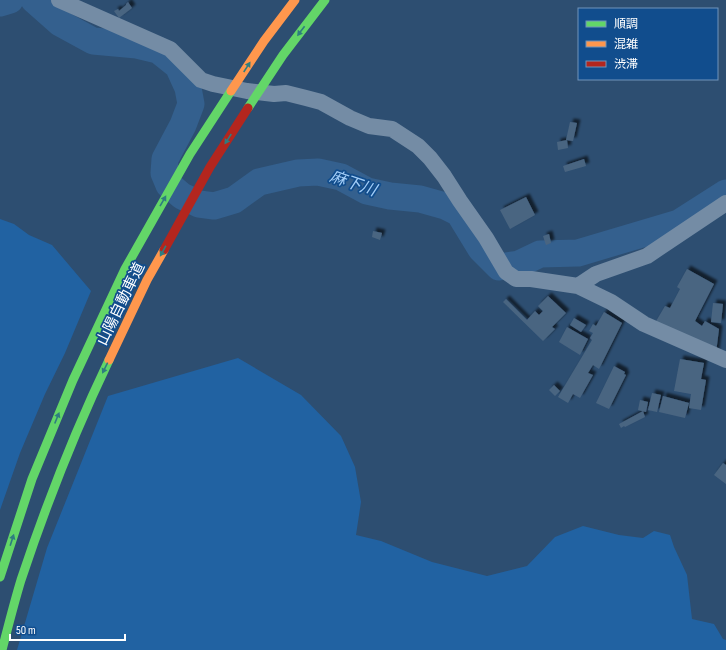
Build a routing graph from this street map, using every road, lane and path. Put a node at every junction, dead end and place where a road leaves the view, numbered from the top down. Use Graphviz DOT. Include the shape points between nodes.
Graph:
graph roads {
  1 [pos="60,0"];
  2 [pos="295,0"];
  3 [pos="324,0"];
  4 [pos="726,203"];
  5 [pos="578,286"];
  6 [pos="726,360"];
  7 [pos="0,577"];
  8 [pos="2,650"];
  1 -- 5 [label="street" via="170,49 201,80 247,91 286,93 306,98 321,102 369,126 392,129 418,146 430,158 486,238 506,272 516,279"];
  7 -- 2 [label="highway, 山陽自動車道, one-way, bridge" via="35,472 73,380 125,269 190,154 264,41"];
  3 -- 8 [label="highway, 山陽自動車道, one-way, bridge" via="283,55 210,167 147,280 94,391 53,489 21,581"];
  4 -- 5 [label="street" via="647,256 596,274"];
  5 -- 6 [label="street" via="611,302 644,324"];
}
